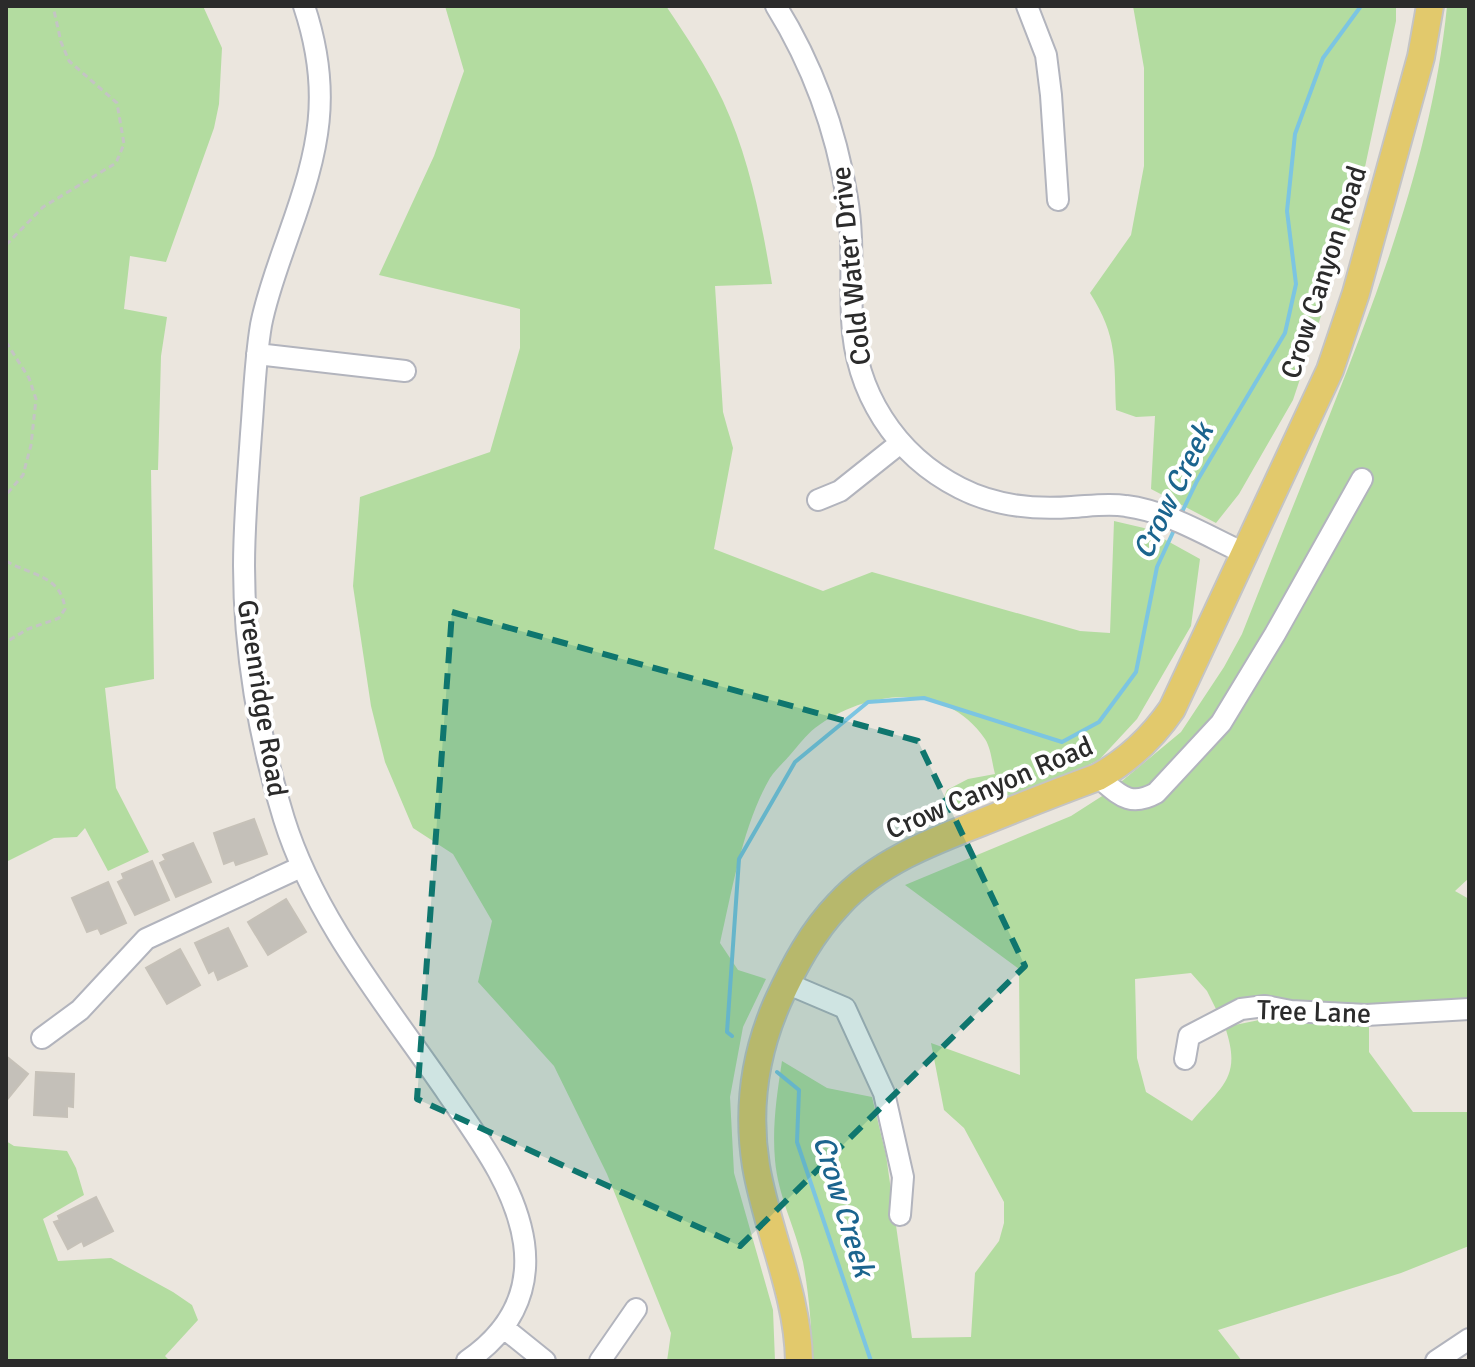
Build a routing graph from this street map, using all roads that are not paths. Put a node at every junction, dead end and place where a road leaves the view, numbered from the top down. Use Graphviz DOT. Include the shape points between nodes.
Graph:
graph roads {
  1 [pos="304,6"];
  2 [pos="776,6"];
  3 [pos="1027,6"];
  4 [pos="1430,6"];
  5 [pos="1058,200"];
  6 [pos="257,354"];
  7 [pos="405,371"];
  8 [pos="899,444"];
  9 [pos="1362,479"];
  10 [pos="818,500"];
  11 [pos="1244,553"];
  12 [pos="1098,777"];
  13 [pos="301,867"];
  14 [pos="786,983"];
  15 [pos="1469,1009"];
  16 [pos="42,1038"];
  17 [pos="1185,1059"];
  18 [pos="900,1215"];
  19 [pos="636,1309"];
  20 [pos="504,1328"];
  21 [pos="1469,1339"];
  22 [pos="467,1361"];
  23 [pos="545,1361"];
  24 [pos="600,1361"];
  25 [pos="799,1361"];
  26 [pos="1436,1361"];
  1 -- 6 [label="street, Greenridge Road" via="320,69 318,136 270,292"];
  2 -- 8 [label="street, Cold Water Drive" via="807,61 837,147 852,242 855,349 861,378"];
  3 -- 5 [label="street" via="1046,55"];
  4 -- 11 [label="main road, Crow Canyon Road" via="1421,57 1330,370"];
  6 -- 7 [label="street"];
  6 -- 13 [label="street, Greenridge Road" via="244,566 249,645 267,756"];
  8 -- 10 [label="street" via="840,491"];
  8 -- 11 [label="street, Cold Water Drive" via="946,480 988,500 1027,507 1127,506 1168,518"];
  9 -- 12 [label="street" via="1221,723 1156,793 1143,800 1128,799"];
  11 -- 12 [label="main road, Crow Canyon Road" via="1172,709 1122,764"];
  12 -- 14 [label="main road, Crow Canyon Road" via="903,856 840,902 810,939"];
  13 -- 16 [label="street" via="146,939 80,1010"];
  13 -- 20 [label="street, Greenridge Road" via="346,944 486,1150 513,1203 524,1243 524,1275 521,1295"];
  14 -- 18 [label="street" via="845,1008 884,1093 903,1177"];
  14 -- 25 [label="main road, Crow Canyon Road" via="755,1069 752,1122 756,1167 786,1278"];
  15 -- 17 [label="street, Tree Lane" via="1366,1015 1265,1006 1241,1009 1189,1036"];
  19 -- 24 [label="street"];
  20 -- 22 [label="street, Greenridge Road"];
  20 -- 23 [label="street"];
  21 -- 26 [label="street"];
}
